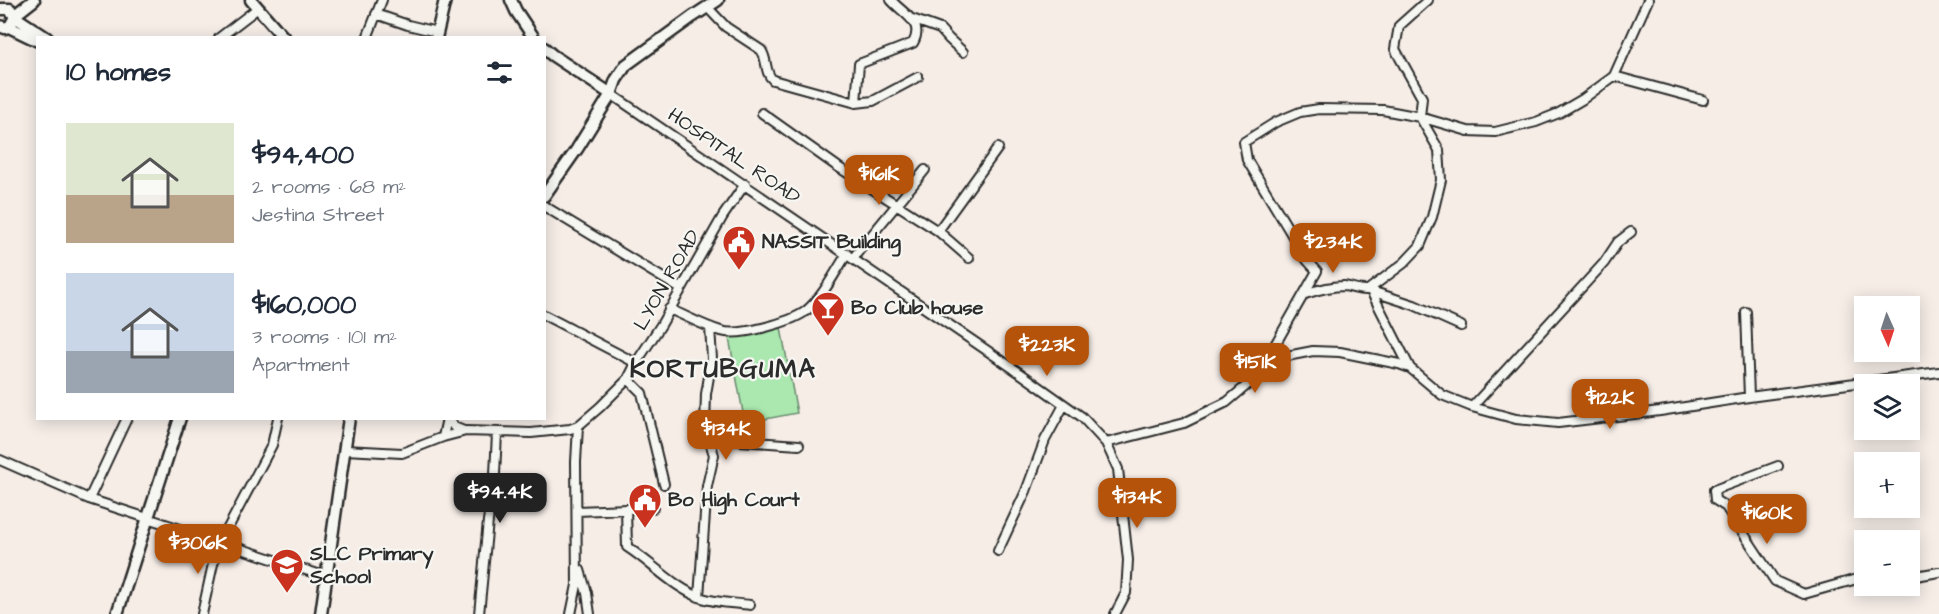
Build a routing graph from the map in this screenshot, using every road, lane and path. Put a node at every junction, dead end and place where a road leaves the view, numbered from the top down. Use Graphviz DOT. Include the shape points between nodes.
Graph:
graph roads {
  1 [pos="34,0"];
  2 [pos="382,0"];
  3 [pos="446,0"];
  4 [pos="511,0"];
  5 [pos="718,0"];
  6 [pos="1428,0"];
  7 [pos="1648,0"];
  8 [pos="895,1"];
  9 [pos="254,4"];
  10 [pos="1,7"];
  11 [pos="708,8"];
  12 [pos="376,14"];
  13 [pos="910,18"];
  14 [pos="9,21"];
  15 [pos="437,35"];
  16 [pos="43,36"];
  17 [pos="221,36"];
  18 [pos="282,36"];
  19 [pos="367,36"];
  20 [pos="533,36"];
  21 [pos="36,40"];
  22 [pos="546,50"];
  23 [pos="963,52"];
  24 [pos="1614,76"];
  25 [pos="918,77"];
  26 [pos="611,94"];
  27 [pos="1703,100"];
  28 [pos="856,103"];
  29 [pos="762,113"];
  30 [pos="1420,117"];
  31 [pos="998,148"];
  32 [pos="925,170"];
  33 [pos="745,184"];
  34 [pos="546,193"];
  35 [pos="897,204"];
  36 [pos="546,207"];
  37 [pos="938,231"];
  38 [pos="1631,232"];
  39 [pos="850,256"];
  40 [pos="969,258"];
  41 [pos="681,289"];
  42 [pos="1370,292"];
  43 [pos="1305,294"];
  44 [pos="669,309"];
  45 [pos="1746,312"];
  46 [pos="546,316"];
  47 [pos="1461,326"];
  48 [pos="710,327"];
  49 [pos="636,363"];
  50 [pos="1410,368"];
  51 [pos="1939,372"];
  52 [pos="1258,375"];
  53 [pos="628,378"];
  54 [pos="1749,397"];
  55 [pos="1065,405"];
  56 [pos="1472,407"];
  57 [pos="126,420"];
  58 [pos="179,420"];
  59 [pos="278,420"];
  60 [pos="346,420"];
  61 [pos="447,420"];
  62 [pos="449,420"];
  63 [pos="578,426"];
  64 [pos="466,431"];
  65 [pos="498,433"];
  66 [pos="443,437"];
  67 [pos="710,439"];
  68 [pos="1106,443"];
  69 [pos="799,445"];
  70 [pos="345,450"];
  71 [pos="0,460"];
  72 [pos="1778,466"];
  73 [pos="664,484"];
  74 [pos="89,499"];
  75 [pos="653,508"];
  76 [pos="626,509"];
  77 [pos="577,511"];
  78 [pos="148,518"];
  79 [pos="220,543"];
  80 [pos="999,551"];
  81 [pos="577,560"];
  82 [pos="1939,572"];
  83 [pos="1920,575"];
  84 [pos="327,577"];
  85 [pos="1854,580"];
  86 [pos="699,597"];
  87 [pos="750,605"];
  88 [pos="117,614"];
  89 [pos="202,614"];
  90 [pos="321,614"];
  91 [pos="479,614"];
  92 [pos="571,614"];
  93 [pos="590,614"];
  94 [pos="1115,614"];
  1 -- 14 [label="street"];
  2 -- 12 [label="street"];
  3 -- 15 [label="street"];
  4 -- 20 [label="street"];
  5 -- 11 [label="street"];
  6 -- 30 [label="street" via="1399,26 1395,49 1422,98"];
  7 -- 24 [label="street"];
  8 -- 13 [label="street"];
  9 -- 17 [label="street"];
  9 -- 18 [label="street"];
  10 -- 14 [label="street" via="10,9"];
  11 -- 26 [label="street" via="626,65"];
  11 -- 28 [label="street" via="726,27 765,55 773,80"];
  12 -- 15 [label="street"];
  12 -- 19 [label="street"];
  13 -- 23 [label="street" via="940,29"];
  13 -- 28 [label="street" via="918,35 913,43 859,63"];
  14 -- 16 [label="street"];
  14 -- 21 [label="street"];
  22 -- 26 [label="street, HOSPITAL ROAD"];
  24 -- 27 [label="street"];
  24 -- 30 [label="street" via="1559,113 1495,132 1468,131"];
  25 -- 28 [label="street" via="873,101"];
  26 -- 33 [label="street, HOSPITAL ROAD"];
  26 -- 34 [label="street"];
  29 -- 35 [label="street"];
  30 -- 42 [label="street" via="1439,150 1441,180 1432,217 1420,246"];
  30 -- 43 [label="street" via="1383,110 1319,109 1300,112 1244,142 1247,160 1317,271"];
  31 -- 37 [label="street"];
  32 -- 35 [label="street"];
  33 -- 39 [label="street, HOSPITAL ROAD"];
  33 -- 41 [label="street, LYON ROAD"];
  35 -- 37 [label="street"];
  35 -- 39 [label="street"];
  36 -- 41 [label="street"];
  37 -- 40 [label="street"];
  38 -- 56 [label="street"];
  39 -- 48 [label="street" via="806,311 754,330 723,332"];
  39 -- 55 [label="street, HOSPITAL ROAD"];
  41 -- 44 [label="street, LYON ROAD"];
  42 -- 43 [label="street" via="1344,286"];
  42 -- 47 [label="street" via="1414,305"];
  42 -- 50 [label="street"];
  43 -- 52 [label="street"];
  44 -- 48 [label="street"];
  44 -- 49 [label="street, LYON ROAD"];
  45 -- 54 [label="street"];
  46 -- 49 [label="street"];
  48 -- 67 [label="street" via="712,359 705,426"];
  49 -- 53 [label="street, LYON ROAD"];
  50 -- 52 [label="street" via="1340,352 1313,351 1287,356"];
  50 -- 56 [label="street" via="1442,395"];
  51 -- 54 [label="street"];
  52 -- 68 [label="street" via="1227,402 1184,423"];
  53 -- 63 [label="street, LYON ROAD"];
  53 -- 73 [label="street" via="642,393"];
  54 -- 56 [label="street" via="1558,423 1516,419"];
  55 -- 68 [label="street, HOSPITAL ROAD"];
  55 -- 80 [label="street" via="1045,440"];
  57 -- 74 [label="street"];
  58 -- 78 [label="street"];
  59 -- 79 [label="street" via="272,445"];
  60 -- 70 [label="street"];
  61 -- 66 [label="street"];
  62 -- 64 [label="street" via="454,427"];
  63 -- 65 [label="street"];
  63 -- 77 [label="street"];
  64 -- 65 [label="street"];
  64 -- 66 [label="street"];
  65 -- 91 [label="street"];
  66 -- 70 [label="street" via="402,453"];
  67 -- 69 [label="street"];
  67 -- 86 [label="street" via="714,455 707,486"];
  68 -- 94 [label="street, HOSPITAL ROAD" via="1118,469 1128,560 1126,592"];
  70 -- 84 [label="street"];
  71 -- 74 [label="street"];
  72 -- 85 [label="street" via="1714,490 1715,500 1726,507 1775,581 1804,594"];
  74 -- 78 [label="street"];
  75 -- 76 [label="street"];
  76 -- 77 [label="street"];
  76 -- 86 [label="street" via="627,547 668,580"];
  77 -- 81 [label="street"];
  78 -- 79 [label="street"];
  78 -- 88 [label="street"];
  79 -- 84 [label="street"];
  79 -- 89 [label="street"];
  81 -- 92 [label="street"];
  81 -- 93 [label="street"];
  82 -- 83 [label="street"];
  84 -- 90 [label="street"];
  86 -- 87 [label="street"];
}
